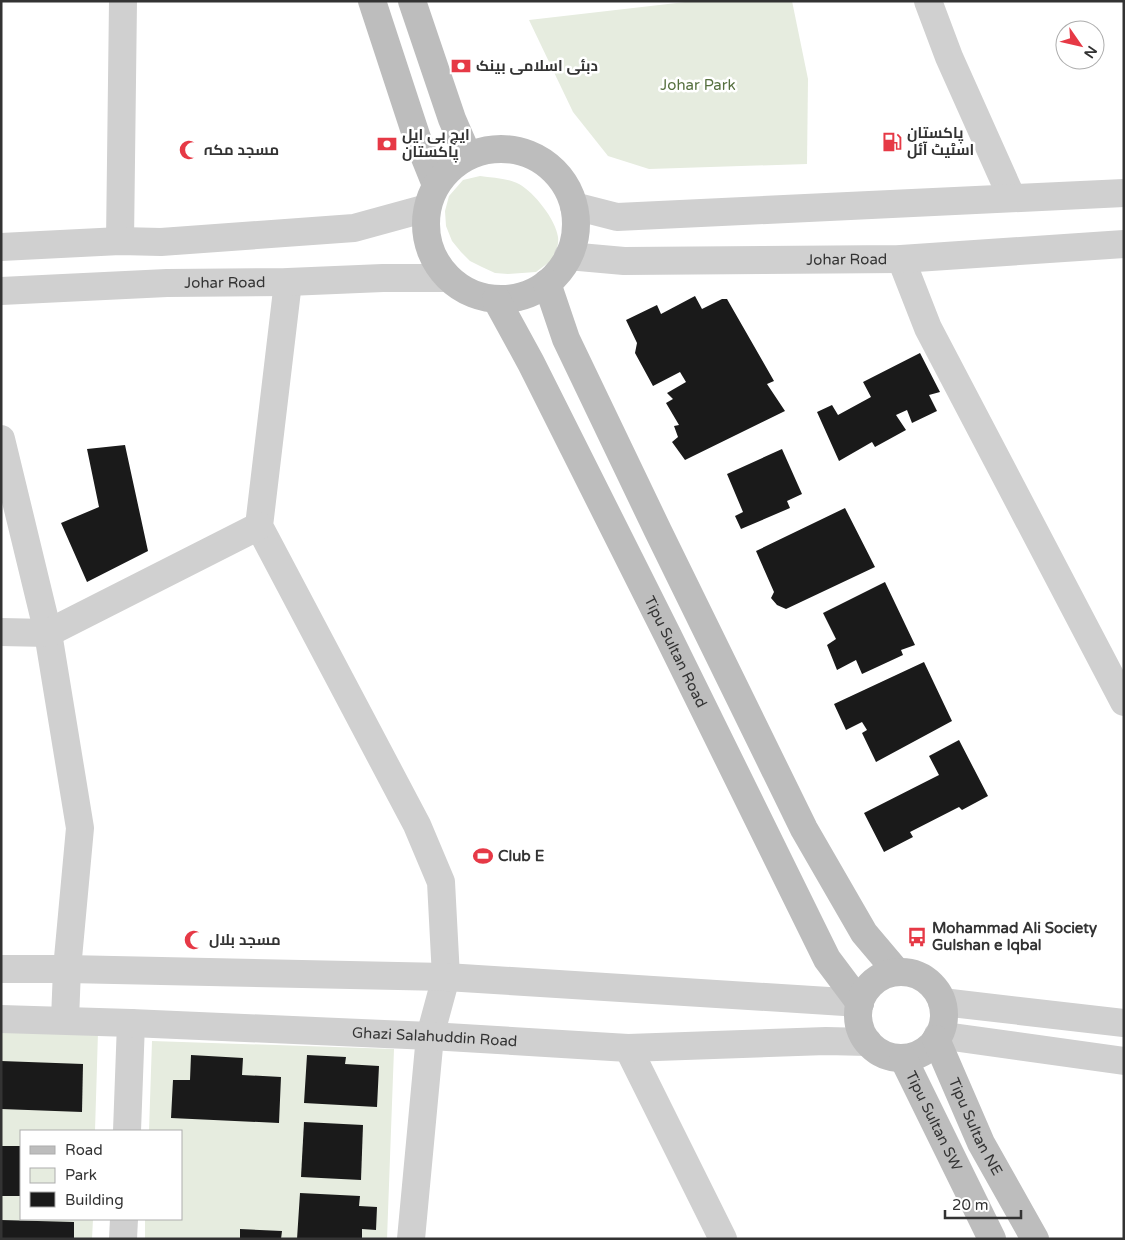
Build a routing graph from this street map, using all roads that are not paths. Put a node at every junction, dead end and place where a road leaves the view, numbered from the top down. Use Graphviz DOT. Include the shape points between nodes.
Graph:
graph roads {
  1 [pos="123,1"];
  2 [pos="372,1"];
  3 [pos="412,1"];
  4 [pos="928,1"];
  5 [pos="468,156"];
  6 [pos="1124,193"];
  7 [pos="431,197"];
  8 [pos="1012,198"];
  9 [pos="574,206"];
  10 [pos="120,241"];
  11 [pos="160,242"];
  12 [pos="1124,244"];
  13 [pos="1,247"];
  14 [pos="568,256"];
  15 [pos="901,259"];
  16 [pos="448,278"];
  17 [pos="288,282"];
  18 [pos="167,283"];
  19 [pos="547,283"];
  20 [pos="1,291"];
  21 [pos="496,299"];
  22 [pos="1,440"];
  23 [pos="259,526"];
  24 [pos="1,632"];
  25 [pos="48,632"];
  26 [pos="1117,674"];
  27 [pos="1124,702"];
  28 [pos="68,969"];
  29 [pos="1,970"];
  30 [pos="897,972"];
  31 [pos="446,977"];
  32 [pos="942,1002"];
  33 [pos="860,1003"];
  34 [pos="1,1019"];
  35 [pos="65,1020"];
  36 [pos="130,1022"];
  37 [pos="1124,1023"];
  38 [pos="430,1036"];
  39 [pos="937,1037"];
  40 [pos="868,1042"];
  41 [pos="628,1048"];
  42 [pos="903,1058"];
  43 [pos="1124,1061"];
  44 [pos="127,1130"];
  45 [pos="124,1220"];
  46 [pos="123,1239"];
  47 [pos="411,1239"];
  48 [pos="723,1239"];
  49 [pos="992,1239"];
  50 [pos="1035,1239"];
  1 -- 10 [label="street"];
  2 -- 7 [label="main road" via="417,138"];
  3 -- 5 [label="main road"];
  4 -- 8 [label="street" via="949,57"];
  5 -- 7 [label="main road" via="450,168"];
  5 -- 9 [label="main road" via="489,149 512,149 533,156 552,168 566,185"];
  6 -- 8 [label="street"];
  7 -- 11 [label="street" via="354,228"];
  7 -- 16 [label="main road" via="426,234 433,258"];
  8 -- 9 [label="street" via="617,218"];
  9 -- 14 [label="main road" via="575,232"];
  10 -- 11 [label="street"];
  10 -- 13 [label="street"];
  11 -- 18 [label="street"];
  12 -- 15 [label="street, Johar Road"];
  14 -- 15 [label="street, Johar Road" via="624,261"];
  14 -- 19 [label="main road"];
  15 -- 26 [label="street" via="928,328"];
  16 -- 17 [label="street, Johar Road"];
  16 -- 21 [label="main road" via="478,296"];
  17 -- 18 [label="street, Johar Road"];
  17 -- 23 [label="street"];
  18 -- 20 [label="street, Johar Road"];
  19 -- 21 [label="main road" via="514,298"];
  19 -- 30 [label="main road" via="566,339 804,829 864,933"];
  21 -- 33 [label="main road, Tipu Sultan Road" via="531,362 827,959"];
  22 -- 25 [label="street"];
  23 -- 25 [label="street"];
  23 -- 31 [label="street" via="417,825 441,882"];
  24 -- 25 [label="street"];
  25 -- 28 [label="street" via="80,828"];
  26 -- 27 [label="street"];
  28 -- 29 [label="street"];
  28 -- 31 [label="street"];
  28 -- 35 [label="street"];
  30 -- 32 [label="main road" via="920,976 937,991"];
  30 -- 33 [label="main road" via="873,982"];
  31 -- 33 [label="street"];
  31 -- 38 [label="street"];
  32 -- 37 [label="street"];
  32 -- 39 [label="main road" via="944,1013"];
  33 -- 40 [label="main road" via="859,1024"];
  34 -- 35 [label="street, Ghazi Salahuddin Road"];
  35 -- 36 [label="street, Ghazi Salahuddin Road"];
  36 -- 38 [label="street, Ghazi Salahuddin Road"];
  36 -- 44 [label="street"];
  38 -- 41 [label="street, Ghazi Salahuddin Road"];
  38 -- 47 [label="street"];
  39 -- 42 [label="main road" via="927,1049"];
  39 -- 43 [label="street"];
  39 -- 50 [label="main road, Tipu Sultan NE" via="981,1143"];
  40 -- 41 [label="street, Ghazi Salahuddin Road"];
  40 -- 42 [label="main road" via="878,1051"];
  41 -- 48 [label="street"];
  42 -- 49 [label="main road, Tipu Sultan SW"];
  45 -- 46 [label="street"];
}
